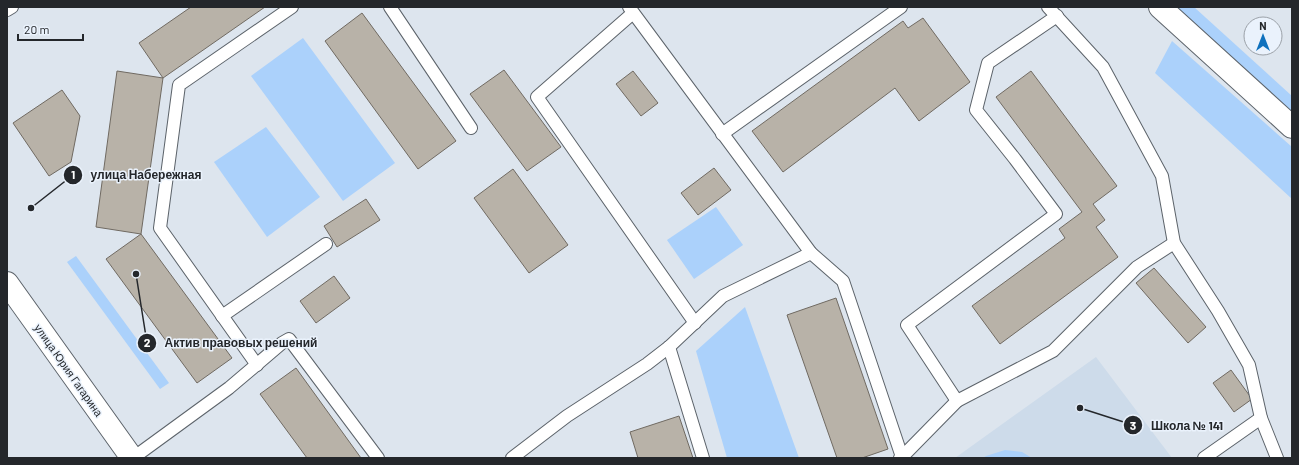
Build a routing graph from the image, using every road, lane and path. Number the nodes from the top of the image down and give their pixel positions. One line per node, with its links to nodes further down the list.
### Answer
1 (12, 7): 7 (lane)
2 (292, 7): 17 (lane)
3 (390, 7): 11 (lane)
4 (901, 7): 12 (lane)
5 (1048, 7): 9 (lane)
6 (1160, 7): 10 (main road)
7 (7, 10)
8 (631, 10): 12 (lane); 18 (lane)
9 (1057, 16): 13 (lane); 21 (lane)
10 (1292, 126)
11 (471, 128)
12 (722, 134): 15 (lane)
13 (1174, 243): 21 (lane); 22 (lane)
14 (326, 244): 17 (lane)
15 (811, 253): 18 (lane); 23 (lane)
16 (7, 283): 24 (main road, улица Юрия Гагарина)
17 (222, 316): 20 (lane)
18 (695, 322): 19 (lane)
19 (669, 347): 26 (lane); 27 (lane)
20 (256, 365): 24 (lane); 25 (lane)
21 (957, 401): 23 (lane)
22 (1261, 418): 28 (lane); 29 (lane)
23 (901, 457)
24 (132, 458)
25 (378, 458)
26 (512, 458)
27 (703, 458)
28 (1204, 458)
29 (1277, 458)

